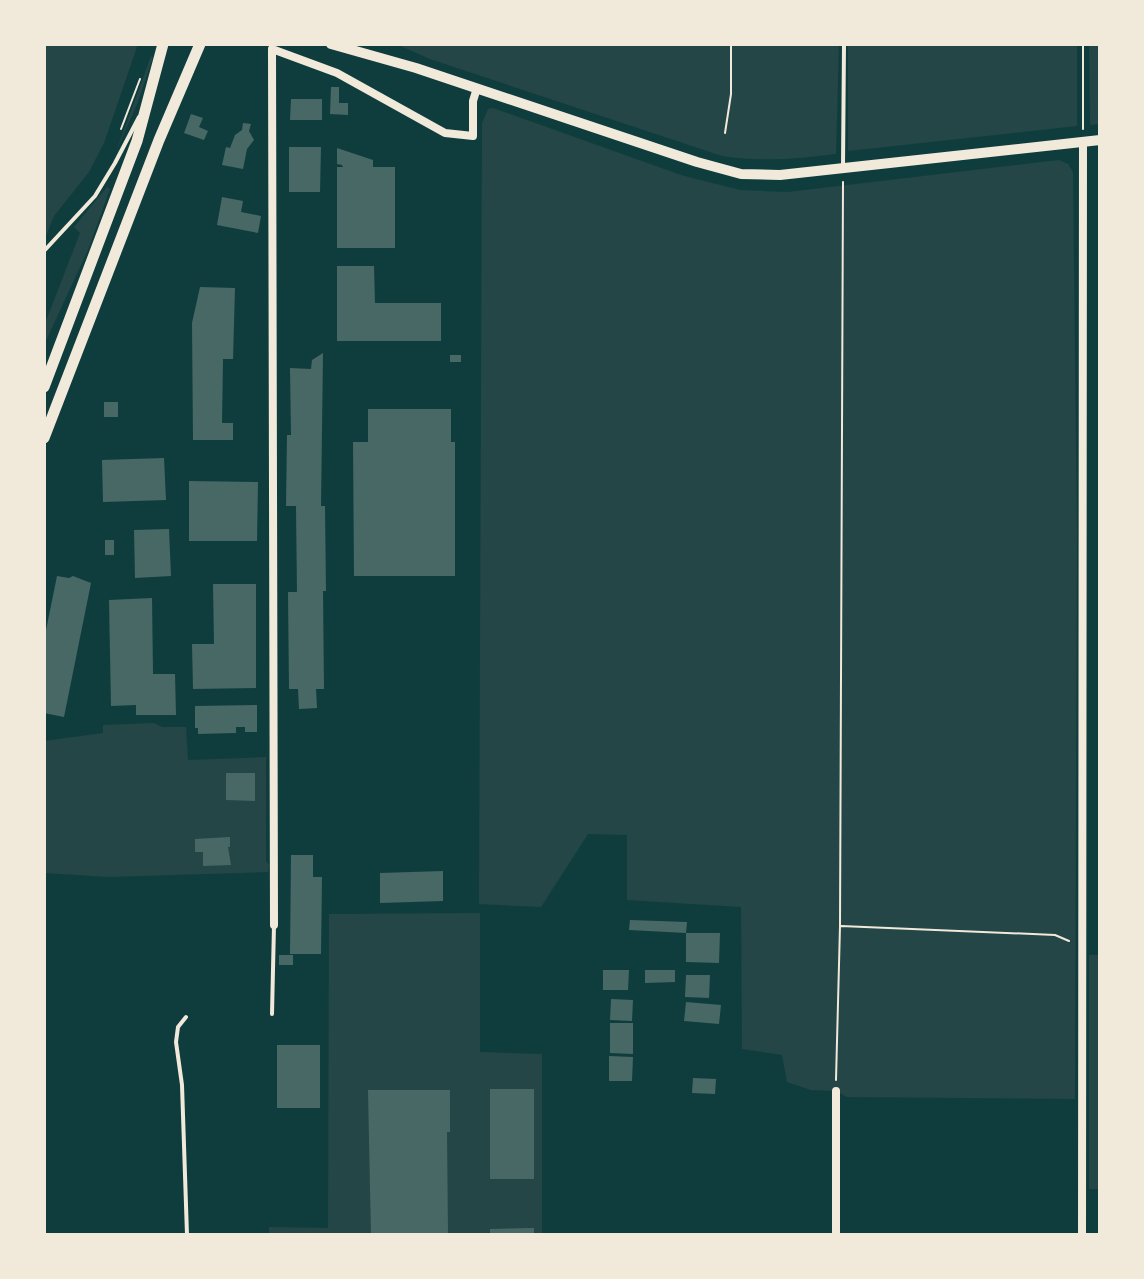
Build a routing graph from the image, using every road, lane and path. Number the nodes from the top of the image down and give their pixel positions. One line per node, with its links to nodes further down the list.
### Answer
1 (163, 44): 12 (main road)
2 (200, 44): 20 (main road)
3 (331, 44): 9 (street)
4 (358, 44): 9 (street)
5 (731, 44): 14 (path)
6 (844, 44): 17 (lane)
7 (1083, 44): 16 (path)
8 (272, 47): 11 (street); 21 (street)
9 (416, 68): 11 (street)
10 (140, 77): 13 (path)
11 (477, 88): 17 (street)
12 (152, 90): 18 (lane); 19 (main road)
13 (121, 130)
14 (725, 133)
15 (1100, 140): 16 (street)
16 (1083, 142): 17 (street); 23 (street)
17 (843, 169): 22 (path)
18 (44, 251)
19 (44, 387)
20 (44, 438)
21 (274, 925): 24 (lane)
22 (840, 926): 23 (path); 26 (path)
23 (1082, 944): 29 (street)
24 (272, 1014)
25 (186, 1017): 27 (lane)
26 (836, 1091): 28 (street)
27 (187, 1235)
28 (836, 1235)
29 (1082, 1235)

